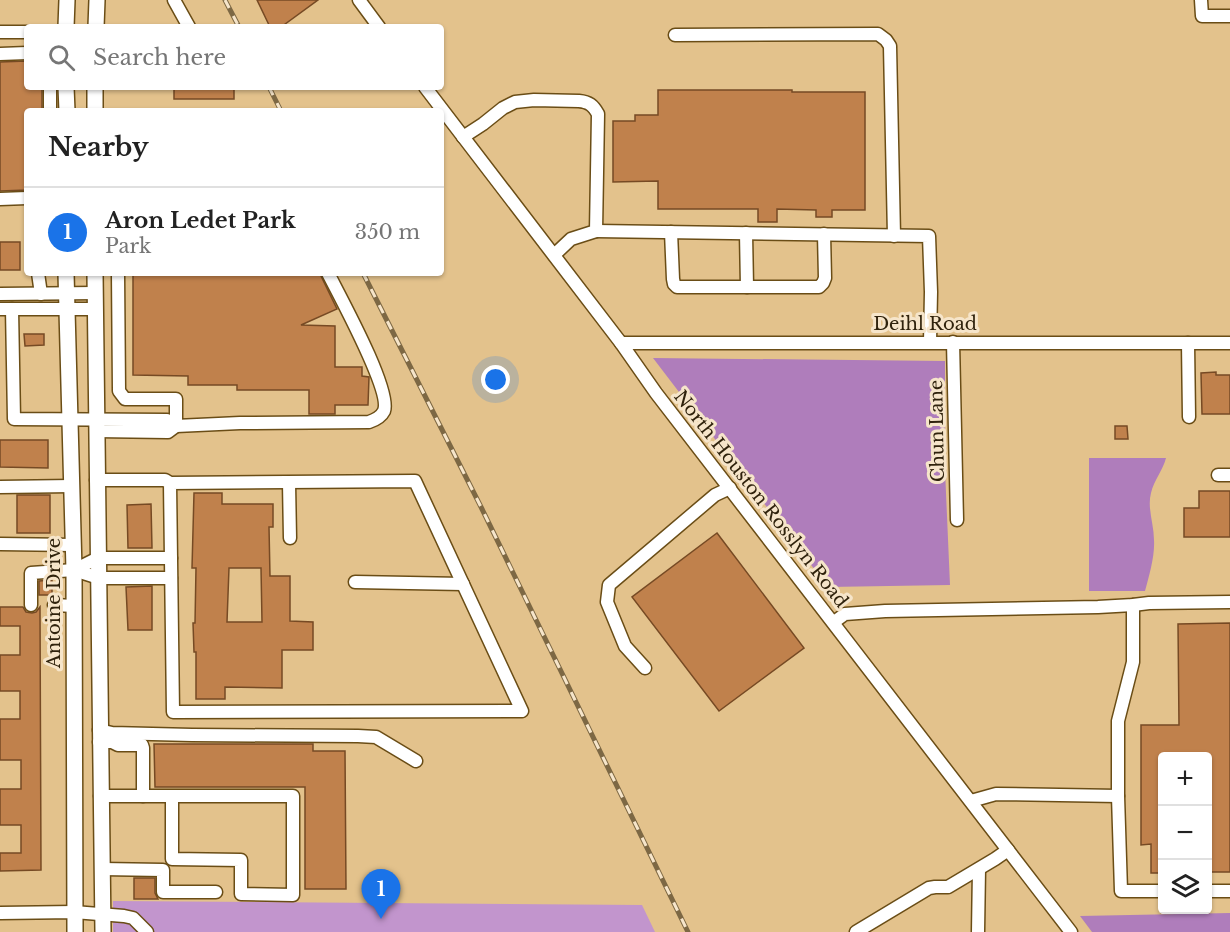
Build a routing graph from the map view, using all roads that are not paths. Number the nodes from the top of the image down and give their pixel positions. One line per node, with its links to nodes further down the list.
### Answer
1 (67, 0): 7 (main road)
2 (97, 0): 8 (main road)
3 (174, 0): 9 (street)
4 (359, 0): 10 (street)
5 (1201, 0): 6 (street)
6 (1230, 16)
7 (66, 24)
8 (96, 24)
9 (187, 24)
10 (377, 24)
11 (0, 32): 12 (street)
12 (24, 32)
13 (675, 35): 32 (street)
14 (24, 53): 15 (street)
15 (0, 54)
16 (50, 90): 20 (street)
17 (66, 90): 21 (main road)
18 (95, 90): 22 (main road)
19 (427, 90): 23 (street, North Houston Rosslyn Road)
20 (50, 108)
21 (67, 108)
22 (95, 108)
23 (441, 108)
24 (444, 112): 25 (street, North Houston Rosslyn Road)
25 (463, 137): 28 (street); 33 (street, North Houston Rosslyn Road)
26 (24, 198): 27 (street)
27 (0, 199)
28 (596, 231): 29 (street); 33 (street)
29 (671, 232): 30 (street); 39 (street)
30 (747, 233): 31 (street); 39 (street)
31 (824, 234): 32 (street); 39 (street)
32 (894, 236): 45 (street)
33 (554, 255): 47 (street, North Houston Rosslyn Road)
34 (38, 276): 41 (street)
35 (66, 276): 42 (main road, Antoine Drive)
36 (94, 276): 43 (main road)
37 (118, 276): 53 (street)
38 (329, 276): 53 (street)
39 (747, 287)
40 (0, 294): 41 (street)
41 (41, 294): 42 (street)
42 (67, 301): 43 (street); 44 (street); 51 (main road, Antoine Drive)
43 (94, 301): 52 (main road)
44 (6, 309): 51 (street)
45 (930, 342): 46 (street, Deihl Road); 47 (street, Deihl Road)
46 (953, 342): 48 (street, Deihl Road); 60 (street, Chun Lane)
47 (621, 343): 59 (street, North Houston Rosslyn Road)
48 (1188, 343): 49 (street, Deihl Road); 50 (street)
49 (1230, 343)
50 (1189, 417)
51 (70, 418): 52 (street); 57 (main road, Antoine Drive)
52 (96, 425): 53 (street); 54 (main road)
53 (176, 426)
54 (96, 480): 55 (street); 64 (main road)
55 (170, 483): 56 (street); 65 (street)
56 (289, 483): 61 (street); 70 (street)
57 (72, 486): 58 (street); 63 (main road, Antoine Drive)
58 (0, 487)
59 (730, 488): 76 (street, North Houston Rosslyn Road); 77 (street)
60 (957, 520)
61 (290, 538)
62 (0, 544): 63 (street)
63 (74, 544): 66 (main road, Antoine Drive)
64 (98, 558): 65 (street); 66 (street); 67 (main road)
65 (171, 558): 68 (street)
66 (74, 570): 67 (street); 72 (street); 75 (main road, Antoine Drive)
67 (99, 578): 68 (street); 78 (main road)
68 (171, 578): 70 (street)
69 (355, 582): 70 (street)
70 (463, 584)
71 (1230, 602): 74 (street)
72 (31, 605)
73 (54, 605): 75 (street)
74 (1133, 605): 76 (street); 83 (street)
75 (74, 606): 92 (main road, Antoine Drive)
76 (834, 622): 84 (street, North Houston Rosslyn Road)
77 (645, 668)
78 (99, 736): 79 (street); 80 (main road); 81 (street)
79 (416, 761)
80 (100, 796): 81 (street); 86 (main road)
81 (143, 796): 82 (street)
82 (172, 796): 82 (street)
83 (1118, 796): 84 (street); 88 (street)
84 (971, 801): 85 (street, North Houston Rosslyn Road)
85 (1008, 850): 87 (street); 100 (street, North Houston Rosslyn Road)
86 (102, 869): 91 (street); 94 (main road)
87 (979, 869): 98 (street); 99 (street)
88 (1158, 891)
89 (1212, 891): 90 (street)
90 (1230, 891)
91 (216, 892)
92 (74, 912): 93 (street); 94 (street); 95 (main road, Antoine Drive)
93 (0, 913)
94 (102, 914): 96 (main road); 97 (street)
95 (75, 932)
96 (103, 932)
97 (147, 932)
98 (856, 932)
99 (978, 932)
100 (1071, 932)

